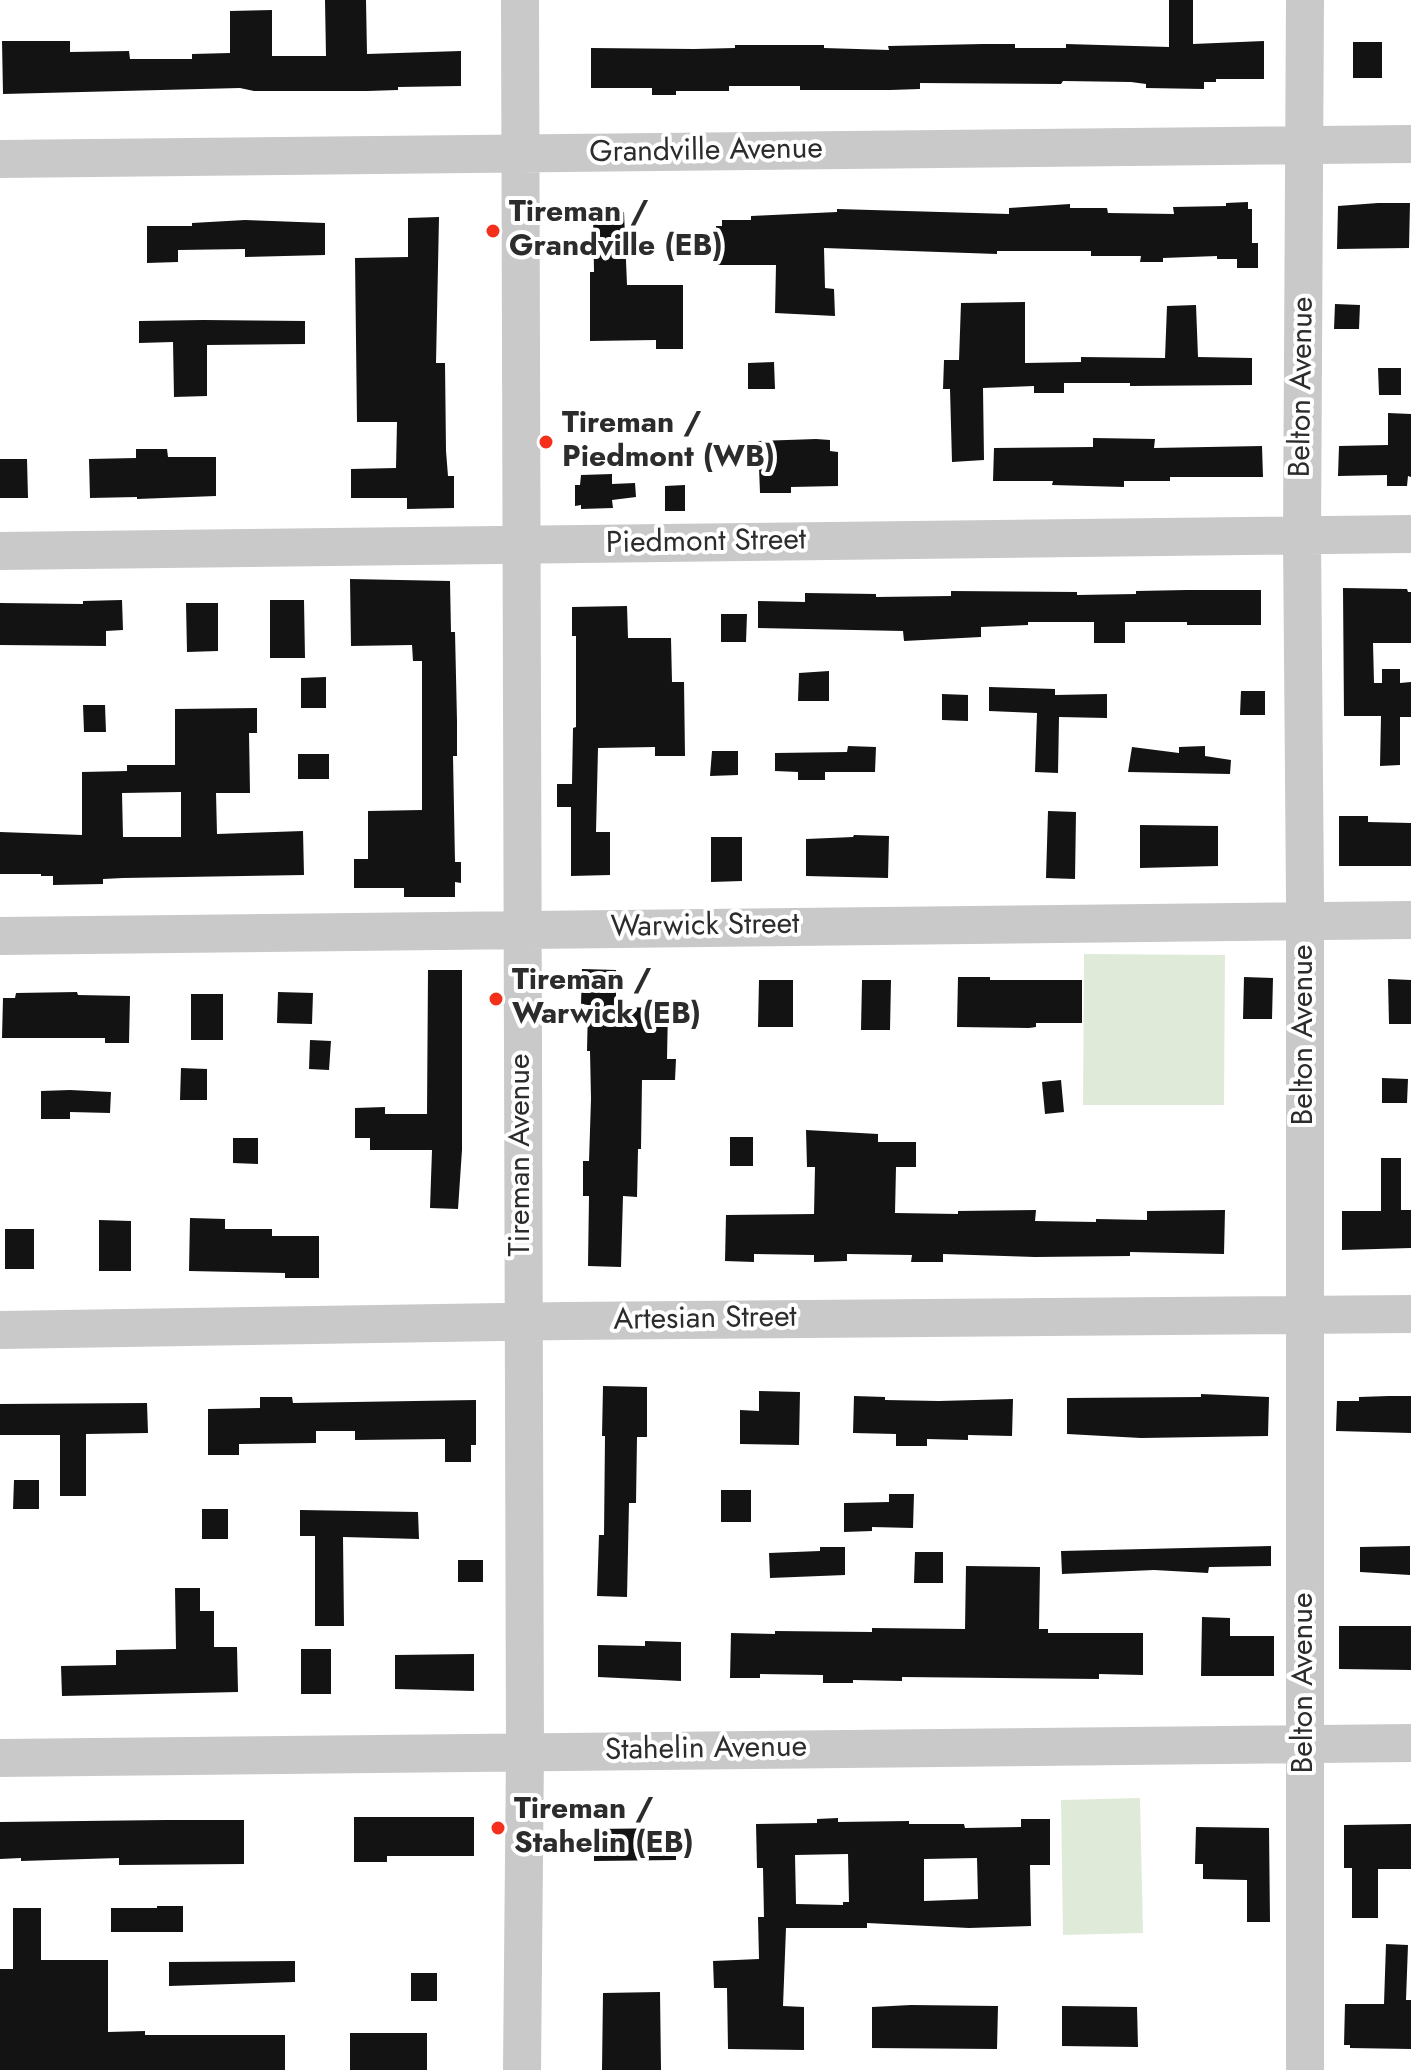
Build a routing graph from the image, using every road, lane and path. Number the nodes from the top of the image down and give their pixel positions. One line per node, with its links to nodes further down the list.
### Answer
1 (520, 0): 5 (street, Tireman Avenue)
2 (1305, 0): 4 (street, Belton Avenue)
3 (1411, 144): 4 (street, Grandville Avenue)
4 (1306, 146): 5 (street, Grandville Avenue); 8 (street, Belton Avenue)
5 (520, 154): 6 (street, Grandville Avenue); 9 (street, Tireman Avenue)
6 (0, 159)
7 (1411, 534): 8 (street, Piedmont Street)
8 (1302, 536): 9 (street, Piedmont Street); 12 (street, Belton Avenue)
9 (521, 545): 10 (street, Piedmont Street); 13 (street, Tireman Avenue)
10 (0, 551)
11 (1411, 920): 12 (street, Warwick Street)
12 (1305, 921): 13 (street, Warwick Street); 16 (street, Belton Avenue)
13 (522, 929): 14 (street, Warwick Street); 17 (street, Tireman Avenue)
14 (0, 936)
15 (1411, 1314): 16 (street, Artesian Street)
16 (1305, 1315): 17 (street, Artesian Street); 19 (street, Belton Avenue)
17 (523, 1323): 18 (street, Artesian Street); 21 (street, Tireman Avenue)
18 (0, 1330)
19 (1305, 1743): 20 (street, Stahelin Avenue); 21 (street, Stahelin Avenue); 24 (street, Belton Avenue)
20 (1411, 1743)
21 (525, 1752): 22 (street, Stahelin Avenue); 23 (street, Tireman Avenue)
22 (0, 1758)
23 (522, 2070)
24 (1305, 2070)

